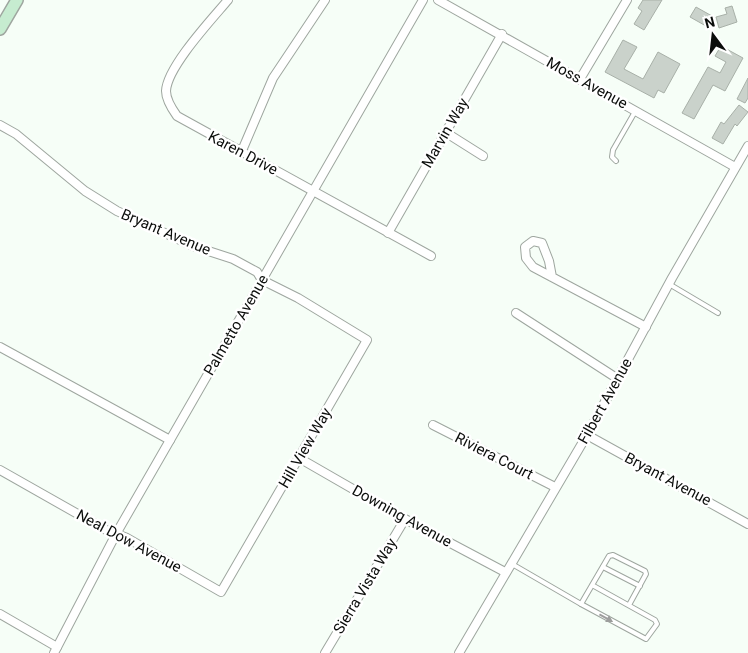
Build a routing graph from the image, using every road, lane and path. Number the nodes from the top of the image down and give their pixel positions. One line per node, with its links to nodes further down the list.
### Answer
1 (17, 0): 7 (street)
2 (228, 0): 14 (street, Karen Drive)
3 (325, 0): 14 (street)
4 (423, 0): 18 (street, Palmetto Avenue)
5 (438, 0): 8 (street, Moss Avenue)
6 (627, 0): 9 (street)
7 (0, 29)
8 (502, 34): 9 (street, Moss Avenue); 12 (street, Marvin Way)
9 (580, 79): 10 (street, Moss Avenue)
10 (636, 110): 16 (lane); 17 (street, Moss Avenue)
11 (0, 125): 22 (street, Bryant Avenue)
12 (446, 132): 15 (street); 19 (street, Marvin Way)
13 (748, 146): 17 (street, Filbert Avenue)
14 (241, 153): 18 (street, Karen Drive)
15 (483, 156)
16 (616, 161)
17 (735, 167): 23 (street, Filbert Avenue)
18 (314, 192): 19 (street, Karen Drive); 22 (street, Palmetto Avenue)
19 (388, 232): 20 (street, Karen Drive)
20 (430, 256)
21 (552, 276): 21 (street); 26 (street)
22 (262, 280): 27 (street, Bryant Avenue); 32 (street, Palmetto Avenue)
23 (669, 284): 25 (lane); 26 (street, Filbert Avenue)
24 (516, 313): 29 (street)
25 (718, 313)
26 (646, 326): 29 (street, Filbert Avenue)
27 (367, 340): 33 (street, Hill View Way)
28 (0, 347): 32 (street)
29 (618, 379): 31 (street, Filbert Avenue)
30 (433, 424): 35 (street, Riviera Court)
31 (587, 435): 35 (street, Filbert Avenue); 37 (street, Bryant Avenue)
32 (170, 440): 38 (street, Palmetto Avenue)
33 (299, 458): 36 (street, Downing Avenue); 39 (street, Hill View Way)
34 (0, 470): 38 (street, Neal Dow Avenue)
35 (555, 487): 40 (street, Filbert Avenue)
36 (405, 519): 42 (street, Downing Avenue); 49 (street, Sierra Vista Way)
37 (748, 524)
38 (116, 534): 39 (street, Neal Dow Avenue); 48 (street, Palmetto Avenue)
39 (243, 556)
40 (510, 563): 42 (street, Filbert Avenue); 45 (lane)
41 (603, 567): 43 (lane); 44 (lane); 44 (lane)
42 (505, 572): 50 (street, Filbert Avenue)
43 (592, 585): 45 (lane); 46 (lane)
44 (640, 586): 46 (lane)
45 (581, 604): 46 (lane, one-way to 46)
46 (629, 605)
47 (0, 614): 48 (street)
48 (55, 650)
49 (325, 653)
50 (459, 653)

